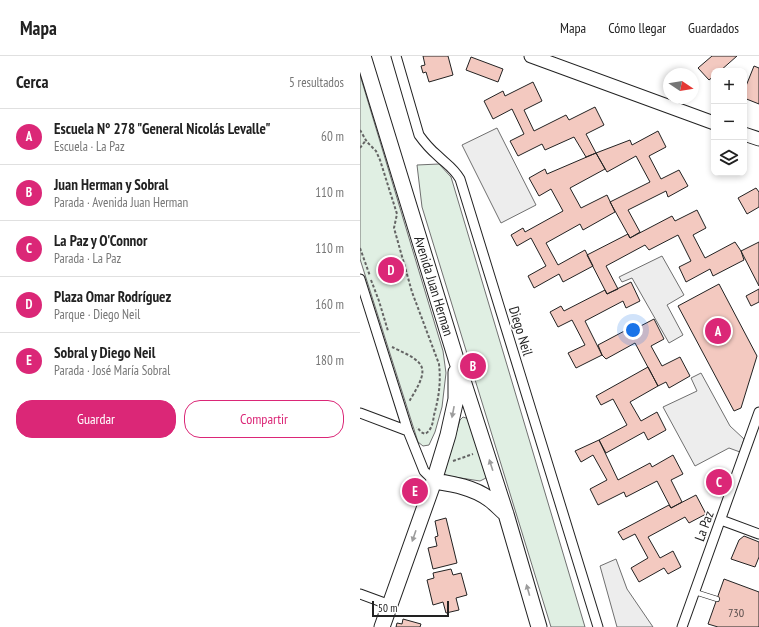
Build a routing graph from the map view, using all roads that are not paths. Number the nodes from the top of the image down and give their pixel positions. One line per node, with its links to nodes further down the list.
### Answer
1 (396, 56): 22 (street, Diego Neil)
2 (531, 56): 4 (street)
3 (365, 57): 8 (main road, Avenida Juan Herman)
4 (711, 122)
5 (747, 135): 6 (street)
6 (759, 139)
7 (360, 279): 11 (street)
8 (456, 359): 12 (main road, one-way to 12); 13 (main road, Avenida Juan Herman, one-way to 8)
9 (759, 412): 14 (street, La Paz)
10 (360, 413): 11 (street)
11 (408, 431): 12 (street)
12 (434, 481): 13 (main road); 19 (main road, one-way to 19)
13 (506, 514): 21 (main road, Avenida Juan Herman, one-way to 13)
14 (721, 520): 15 (street); 16 (street, La Paz)
15 (759, 534)
16 (695, 592): 18 (lane); 23 (street, La Paz)
17 (360, 594): 19 (street)
18 (717, 600)
19 (390, 605): 20 (main road)
20 (382, 627)
21 (539, 627)
22 (598, 627)
23 (682, 627)

